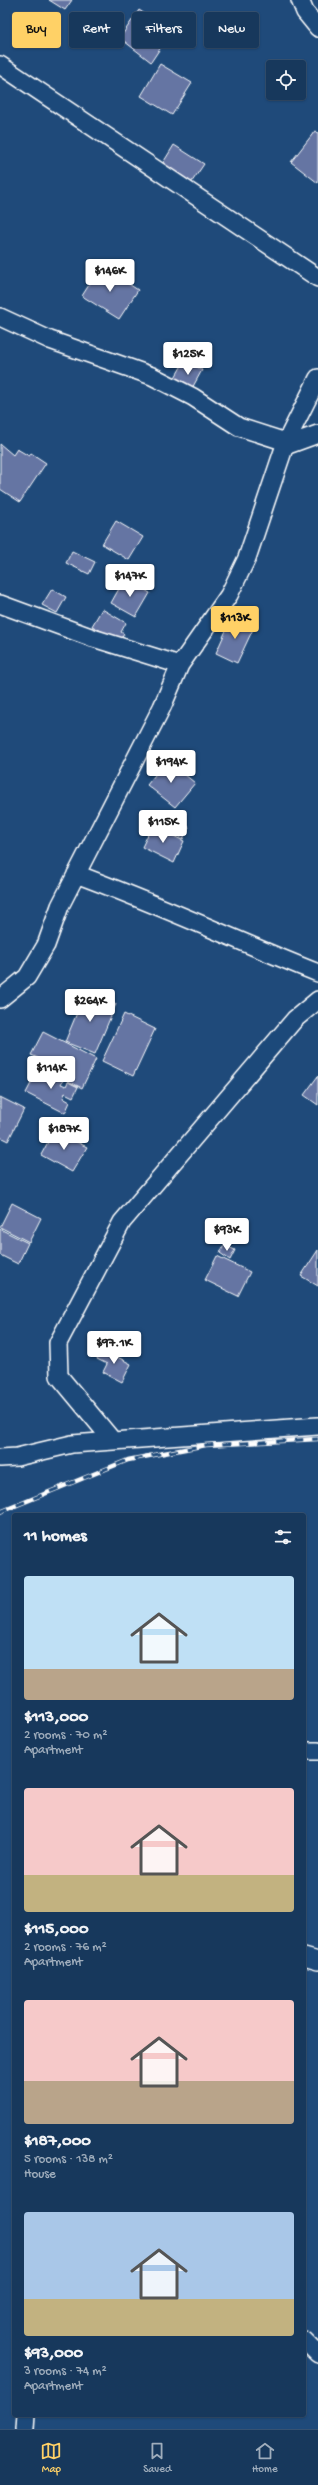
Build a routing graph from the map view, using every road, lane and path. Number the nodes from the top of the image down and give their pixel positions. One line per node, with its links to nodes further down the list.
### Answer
1 (300, 0): 2 (street)
2 (318, 28)
3 (0, 65): 4 (street)
4 (318, 278)
5 (0, 318): 8 (street)
6 (318, 378): 8 (street)
7 (318, 434): 8 (street)
8 (286, 444): 10 (street)
9 (0, 604): 10 (street)
10 (180, 665): 11 (street)
11 (76, 874): 12 (street); 13 (street)
12 (318, 973)
13 (0, 999)
14 (318, 1000): 16 (street)
15 (318, 1426): 16 (street)
16 (113, 1441): 17 (street)
17 (0, 1458)
18 (306, 1751): 19 (street)
19 (318, 1751)
20 (306, 1957): 21 (street)
21 (318, 1960)
22 (306, 2342): 23 (street)
23 (318, 2354)
24 (26, 2417): 25 (street)
25 (25, 2429)

